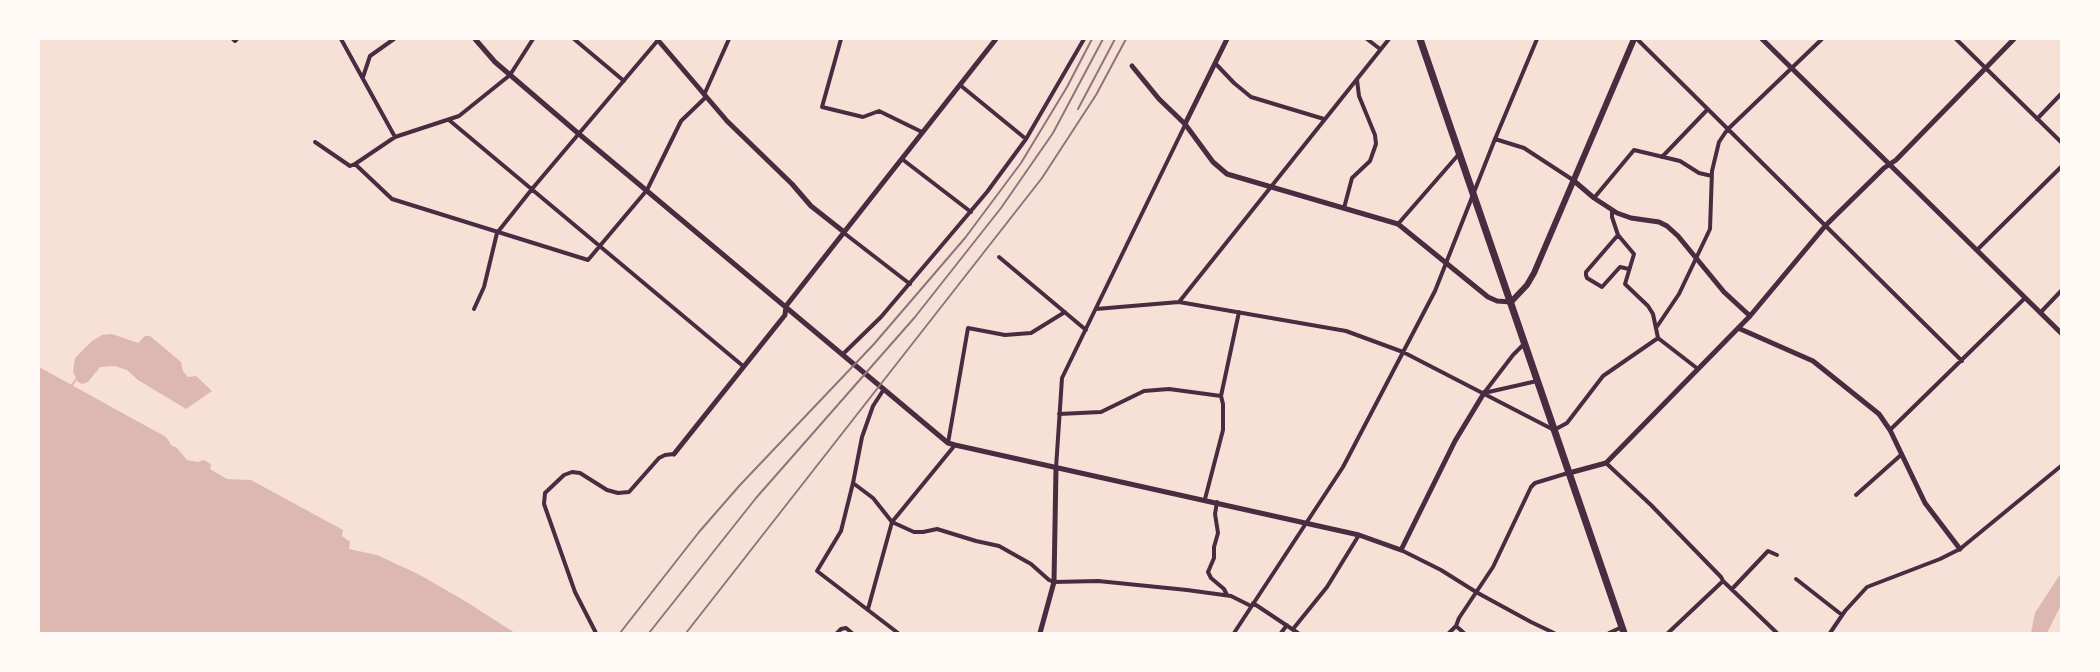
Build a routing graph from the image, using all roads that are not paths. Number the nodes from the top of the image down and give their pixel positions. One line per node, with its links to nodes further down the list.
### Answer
1 (341, 39): 27 (street)
2 (394, 39): 27 (street)
3 (475, 39): 26 (street)
4 (533, 39): 26 (street)
5 (574, 39): 29 (street)
6 (658, 39): 29 (street); 32 (street)
7 (729, 39): 32 (street)
8 (841, 39): 39 (street)
9 (996, 39): 30 (street)
10 (1084, 39): 42 (street)
11 (1227, 39): 22 (street)
12 (1367, 39): 21 (street)
13 (1389, 39): 21 (street)
14 (1420, 39): 46 (main road)
15 (1537, 39): 43 (street)
16 (1635, 39): 33 (street); 53 (main road)
17 (1762, 39): 25 (street)
18 (1822, 39): 25 (street)
19 (1956, 39): 24 (street)
20 (2014, 39): 24 (street)
21 (1380, 50): 28 (street)
22 (1215, 63): 35 (street); 37 (street)
23 (1132, 66): 37 (street)
24 (1986, 68): 34 (street); 49 (street)
25 (1792, 69): 38 (street); 49 (street)
26 (510, 75): 36 (street); 40 (street)
27 (363, 78): 41 (street)
28 (1356, 79): 35 (street); 59 (street)
29 (624, 81): 40 (street)
30 (960, 85): 39 (street); 42 (street)
31 (2061, 94): 34 (street)
32 (705, 96): 56 (street); 64 (street)
33 (1707, 110): 38 (street); 47 (street)
34 (2037, 118): 45 (street)
35 (1324, 119): 54 (street)
36 (449, 120): 41 (street); 55 (street)
37 (1185, 124): 54 (street); 80 (street)
38 (1727, 130): 52 (street); 63 (street)
39 (922, 132): 48 (street)
40 (579, 134): 55 (street); 56 (street)
41 (395, 137): 50 (street)
42 (1026, 139): 61 (street)
43 (1495, 140): 53 (street); 57 (street)
44 (315, 142): 50 (street)
45 (2061, 142)
46 (1460, 153): 57 (main road); 62 (street)
47 (1661, 157): 52 (street); 58 (street)
48 (902, 158): 61 (street); 64 (street)
49 (1889, 164): 63 (street); 68 (street)
50 (355, 165): 65 (street)
51 (2061, 166): 68 (street)
52 (1712, 176): 70 (street)
53 (1574, 180): 58 (street); 77 (main road)
54 (1269, 186): 59 (street); 76 (street)
55 (532, 189): 65 (street); 67 (street)
56 (646, 190): 67 (street); 78 (street)
57 (1474, 192): 71 (street); 77 (main road)
58 (1594, 198): 60 (street)
59 (1344, 208): 62 (street)
60 (1612, 210): 66 (street); 70 (street)
61 (971, 212): 73 (street)
62 (1398, 224): 71 (street)
63 (1826, 225): 84 (street); 93 (street)
64 (844, 232): 73 (street); 78 (street)
65 (497, 233): 67 (street); 79 (street)
66 (1618, 235): 72 (street); 72 (street)
67 (600, 247): 94 (street)
68 (1977, 251): 75 (street)
69 (999, 256): 81 (street)
70 (1694, 258): 84 (street); 85 (street)
71 (1447, 264): 77 (street); 91 (street)
72 (1629, 269): 85 (street)
73 (910, 284): 92 (street)
74 (2061, 291): 83 (street)
75 (2025, 298): 83 (street); 93 (street)
76 (1179, 302): 80 (street); 82 (street)
77 (1510, 302): 90 (main road)
78 (786, 306): 92 (street); 94 (street)
79 (474, 309)
80 (1096, 309): 87 (street)
81 (1065, 312): 87 (street); 103 (street)
82 (1239, 312): 91 (street); 99 (street)
83 (2040, 313): 88 (street)
84 (1750, 316): 86 (street)
85 (1656, 328): 89 (street)
86 (1738, 328): 95 (street); 102 (street)
87 (1086, 330): 100 (street)
88 (2061, 333)
89 (1658, 338): 95 (street); 101 (street)
90 (1524, 344): 96 (main road); 98 (street)
91 (1403, 352): 98 (street); 116 (street)
92 (843, 354): 97 (street)
93 (1962, 361): 102 (street)
94 (743, 366): 105 (street)
95 (1698, 369): 107 (street)
96 (1537, 381): 98 (street); 101 (main road)
97 (884, 389): 103 (street); 111 (street)
98 (1484, 393): 101 (street); 119 (street)
99 (1221, 396): 100 (street); 113 (street)
100 (1059, 414): 109 (street)
101 (1554, 430): 110 (main road)
102 (1890, 430): 106 (street)
103 (948, 443): 104 (street)
104 (955, 446): 109 (street); 115 (street)
105 (674, 454): 134 (street)
106 (1902, 454): 112 (street); 118 (street)
107 (1606, 462): 110 (street); 122 (street)
108 (2061, 466): 118 (street)
109 (1056, 468): 113 (street); 123 (street)
110 (1569, 473): 125 (street); 133 (main road)
111 (853, 483): 115 (street); 128 (street)
112 (1856, 495)
113 (1204, 499): 114 (street)
114 (1217, 502): 116 (street); 126 (street)
115 (892, 522): 123 (street); 128 (street)
116 (1305, 522): 117 (street); 127 (street)
117 (1359, 535): 119 (street); 132 (street)
118 (1960, 549): 129 (street)
119 (1401, 550): 125 (street)
120 (1777, 555): 124 (street)
121 (1796, 579): 129 (street)
122 (1723, 581): 124 (street); 146 (street)
123 (1054, 582): 126 (street); 138 (street)
124 (1732, 590): 147 (street)
125 (1476, 592): 131 (street); 144 (street)
126 (1227, 596): 127 (street)
127 (1252, 605): 130 (street); 139 (street)
128 (868, 609): 137 (street)
129 (1842, 615): 148 (street)
130 (1287, 625): 132 (street); 140 (street)
131 (1456, 626): 142 (street); 143 (street)
132 (1293, 629): 141 (street)
133 (1623, 630): 145 (street)
134 (596, 633)
135 (837, 633): 136 (street)
136 (852, 633)
137 (898, 633)
138 (1040, 633)
139 (1234, 633)
140 (1281, 633)
141 (1298, 633)
142 (1449, 633)
143 (1464, 633)
144 (1554, 633)
145 (1609, 633)
146 (1668, 633)
147 (1777, 633)
148 (1830, 633)

